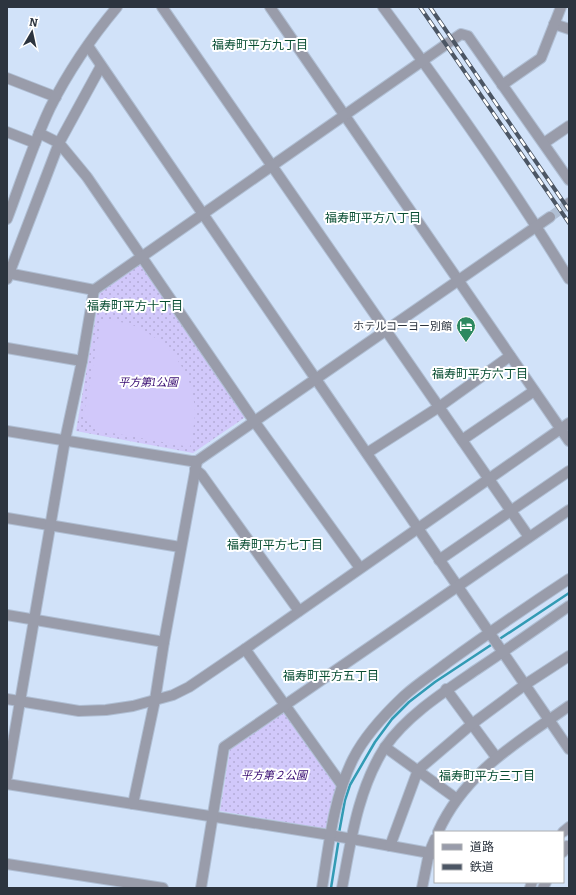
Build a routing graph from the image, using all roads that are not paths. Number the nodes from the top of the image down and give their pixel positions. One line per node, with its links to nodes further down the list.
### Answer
1 (117, 7): 8 (street)
2 (162, 7): 21 (street)
3 (270, 7): 14 (street)
4 (383, 7): 9 (street)
5 (561, 7): 6 (street)
6 (554, 24): 7 (street); 12 (street)
7 (569, 29)
8 (88, 46): 10 (street); 13 (street)
9 (423, 61): 12 (street); 14 (street); 27 (street)
10 (101, 66): 20 (street); 24 (street)
11 (7, 78): 13 (street)
12 (502, 85): 18 (street)
13 (56, 97): 17 (street)
14 (345, 116): 21 (street); 31 (street)
15 (569, 126): 18 (street)
16 (7, 132): 19 (street)
17 (39, 133): 19 (street); 20 (street)
18 (544, 143): 22 (street)
19 (35, 144): 23 (street)
20 (59, 144): 28 (street); 29 (street)
21 (272, 166): 24 (street); 33 (street)
22 (569, 180)
23 (9, 208): 26 (street)
24 (202, 215): 28 (street); 37 (street)
25 (550, 217): 27 (street)
26 (7, 219)
27 (537, 227): 30 (street); 31 (street)
28 (142, 256): 32 (street); 40 (street)
29 (8, 275): 32 (street)
30 (569, 279)
31 (457, 280): 33 (street); 35 (street)
32 (94, 290): 36 (street)
33 (386, 330): 37 (street); 39 (street)
34 (7, 348): 36 (street)
35 (510, 356): 38 (street); 39 (street)
36 (82, 361): 44 (street)
37 (316, 378): 40 (street); 47 (street)
38 (534, 391): 42 (street); 45 (street)
39 (439, 407): 45 (street); 47 (street)
40 (254, 421): 48 (street); 59 (street)
41 (569, 423): 42 (street)
42 (560, 429): 46 (street); 50 (street)
43 (7, 431): 44 (street)
44 (65, 440): 48 (street); 54 (street)
45 (462, 440): 50 (street)
46 (569, 441)
47 (367, 453): 55 (street)
48 (196, 465): 57 (street); 63 (street)
49 (569, 471): 51 (street)
50 (489, 479): 51 (street); 55 (street)
51 (511, 510): 56 (street); 58 (street)
52 (569, 510): 56 (street)
53 (7, 518): 54 (street)
54 (51, 526): 57 (street); 65 (street)
55 (418, 528): 58 (street); 59 (street)
56 (529, 537): 61 (street)
57 (180, 547): 67 (street)
58 (439, 560): 61 (street)
59 (360, 568): 63 (street)
60 (569, 579): 66 (street)
61 (457, 586): 66 (street); 76 (street)
62 (569, 606): 69 (street)
63 (299, 611): 68 (street)
64 (7, 615): 65 (street)
65 (35, 620): 67 (street); 75 (street)
66 (491, 635): 69 (street); 86 (street)
67 (164, 642): 74 (street)
68 (246, 649): 74 (street); 76 (street)
69 (501, 650): 71 (street); 72 (street)
70 (569, 656): 71 (street)
71 (526, 684): 78 (street); 79 (street)
72 (446, 689): 79 (street); 80 (street)
73 (7, 699): 75 (street)
74 (155, 700): 75 (street); 88 (street)
75 (20, 701): 84 (street)
76 (286, 705): 86 (street); 89 (street)
77 (569, 706): 78 (street)
78 (549, 720): 81 (street); 82 (street)
79 (472, 724): 82 (street); 83 (street)
80 (385, 747): 83 (street); 92 (street)
81 (569, 749)
82 (496, 757): 87 (street)
83 (418, 770): 87 (street); 93 (street)
84 (7, 778)
85 (7, 784): 88 (street)
86 (342, 785): 91 (street)
87 (457, 799): 90 (street)
88 (133, 804): 89 (street)
89 (213, 816): 91 (street); 97 (street)
90 (438, 831)
91 (332, 836): 92 (street); 98 (street)
92 (349, 839): 93 (street); 99 (street)
93 (390, 846): 94 (street)
94 (432, 853): 100 (street)
95 (7, 864): 96 (street)
96 (163, 888)
97 (201, 888)
98 (322, 888)
99 (342, 888)
100 (422, 888)

